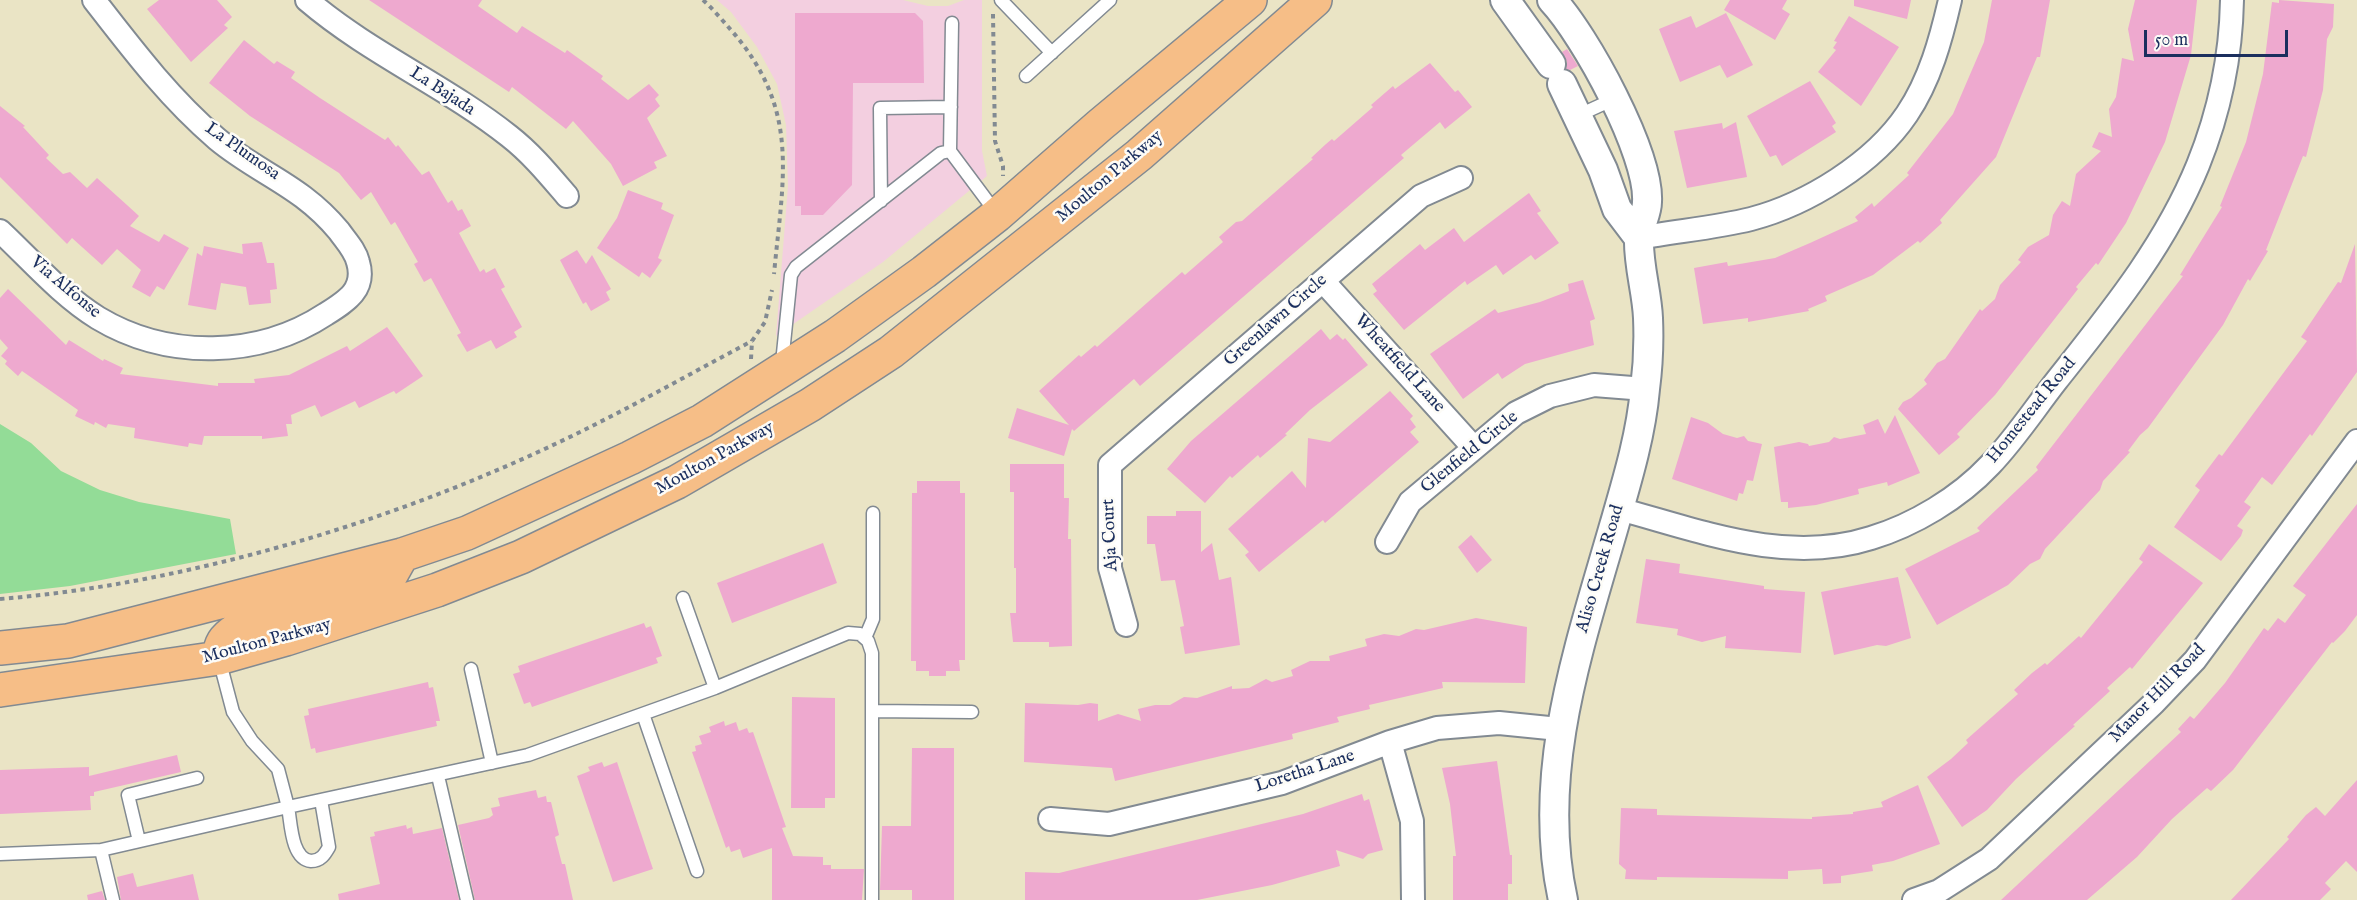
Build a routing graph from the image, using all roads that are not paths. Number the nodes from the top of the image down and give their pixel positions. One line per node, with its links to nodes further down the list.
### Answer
1 (94, 0): 24 (street, La Plumosa)
2 (307, 0): 19 (street, La Bajada)
3 (1001, 0): 12 (lane)
4 (1110, 0): 12 (lane)
5 (1250, 0): 21 (main road)
6 (1315, 0): 26 (main road, Moulton Parkway)
7 (1505, 0): 16 (street)
8 (1552, 0): 14 (street, Aliso Creek Road)
9 (1950, 0): 23 (street)
10 (2232, 0): 32 (street, Homestead Road)
11 (952, 23): 15 (lane)
12 (1052, 53): 13 (lane)
13 (1026, 76)
14 (1614, 99): 16 (lane); 23 (street, Aliso Creek Road)
15 (951, 107): 17 (lane); 20 (lane)
16 (1577, 116): 23 (street)
17 (950, 151): 20 (lane); 21 (lane)
18 (1461, 178): 25 (street, Greenlawn Circle)
19 (567, 196)
20 (881, 201): 27 (lane)
21 (1000, 212): 26 (main road); 27 (main road)
22 (0, 231): 24 (street, Via Alfonse)
23 (1639, 237): 28 (street, Aliso Creek Road)
24 (361, 277)
25 (1323, 280): 30 (street, Wheatfield Lane); 31 (street, Greenlawn Circle)
26 (891, 352): 41 (main road, Moulton Parkway)
27 (782, 370): 35 (main road)
28 (1645, 389): 30 (street, Glenfield Circle); 32 (street, Aliso Creek Road)
29 (2357, 441): 65 (street, Manor Hill Road)
30 (1474, 448): 34 (street, Glenfield Circle)
31 (1108, 480): 37 (street, Aja Court)
32 (1619, 509): 48 (street, Aliso Creek Road)
33 (873, 513): 38 (lane)
34 (1387, 542)
35 (402, 555): 39 (main road); 41 (main road)
36 (683, 598): 43 (lane)
37 (1126, 625)
38 (865, 638): 43 (lane); 45 (lane)
39 (68, 640): 40 (main road); 41 (main road)
40 (0, 648)
41 (219, 658): 44 (main road, Moulton Parkway); 54 (lane)
42 (471, 669): 50 (lane)
43 (715, 688): 47 (lane)
44 (0, 690)
45 (872, 711): 46 (lane); 62 (lane)
46 (972, 712)
47 (642, 714): 50 (lane); 59 (lane)
48 (1559, 729): 49 (street, Loretha Lane); 64 (street, Aliso Creek Road)
49 (1390, 742): 55 (street, Loretha Lane); 63 (street)
50 (492, 763): 51 (lane)
51 (438, 776): 53 (lane); 61 (lane)
52 (197, 778): 56 (lane)
53 (321, 800): 54 (lane); 54 (lane)
54 (288, 807): 56 (lane)
55 (1050, 819)
56 (139, 841): 57 (lane)
57 (101, 850): 58 (lane); 60 (lane)
58 (0, 854)
59 (697, 871)
60 (113, 900)
61 (467, 900)
62 (872, 900)
63 (1413, 900)
64 (1563, 900)
65 (1914, 900)

